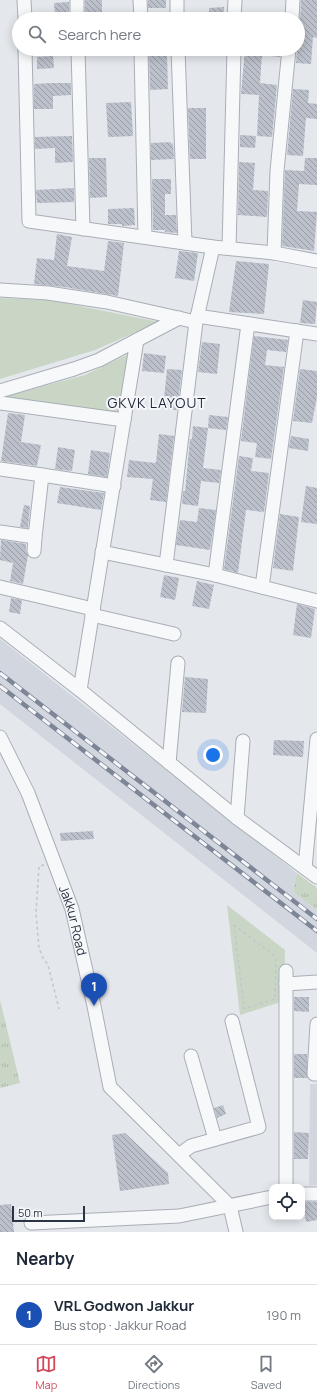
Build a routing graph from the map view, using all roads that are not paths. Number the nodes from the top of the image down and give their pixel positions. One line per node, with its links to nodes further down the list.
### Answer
1 (24, 0): 7 (street)
2 (77, 0): 8 (street)
3 (140, 0): 9 (street)
4 (177, 0): 10 (street)
5 (235, 0): 11 (street)
6 (293, 0): 12 (street)
7 (25, 12)
8 (77, 12)
9 (141, 12)
10 (177, 12)
11 (234, 12)
12 (292, 12)
13 (25, 56): 19 (street)
14 (78, 56): 19 (street)
15 (141, 56): 20 (street)
16 (178, 56): 21 (street)
17 (234, 56): 23 (street)
18 (288, 56): 24 (street)
19 (83, 229): 20 (street)
20 (145, 237): 21 (street)
21 (185, 243): 22 (street)
22 (213, 247): 23 (street); 28 (street)
23 (229, 248): 24 (street)
24 (274, 253): 25 (street)
25 (317, 261)
26 (0, 290): 27 (street)
27 (178, 318): 28 (street); 32 (street)
28 (196, 319): 29 (street); 43 (street)
29 (248, 324): 30 (street); 44 (street)
30 (296, 331): 31 (street); 46 (street)
31 (317, 334)
32 (137, 340): 33 (street); 35 (street)
33 (0, 391)
34 (0, 403): 35 (street)
35 (124, 420): 38 (street)
36 (0, 468): 37 (street)
37 (42, 475): 38 (street); 40 (street)
38 (114, 486): 42 (street)
39 (0, 532): 40 (street)
40 (36, 537): 41 (street)
41 (34, 551)
42 (102, 552): 43 (street); 48 (street)
43 (166, 565): 44 (street)
44 (215, 575): 46 (street)
45 (0, 587): 48 (street)
46 (262, 587): 47 (street)
47 (317, 601)
48 (92, 612): 50 (street); 52 (street)
49 (0, 628): 52 (street)
50 (174, 634)
51 (178, 663): 56 (street)
52 (80, 690): 56 (street)
53 (0, 737): 66 (street, Jakkur Road)
54 (317, 739): 58 (street)
55 (243, 741): 57 (street)
56 (169, 764): 57 (street)
57 (237, 818): 58 (street)
58 (305, 868): 59 (street)
59 (317, 877)
60 (317, 982): 67 (street)
61 (232, 1022): 65 (street)
62 (317, 1024): 64 (street)
63 (191, 1056): 65 (street)
64 (317, 1074)
65 (214, 1139): 66 (street)
66 (179, 1155): 71 (street, Jakkur Road)
67 (286, 1184)
68 (305, 1194): 69 (street)
69 (317, 1194)
70 (269, 1198): 71 (street)
71 (230, 1206): 72 (street); 73 (street)
72 (31, 1224)
73 (236, 1232)

